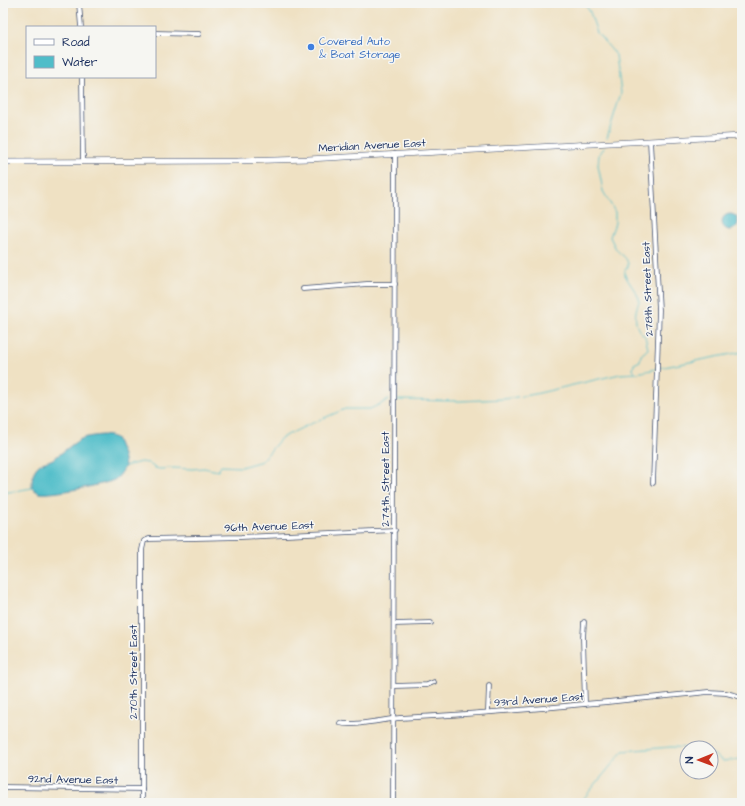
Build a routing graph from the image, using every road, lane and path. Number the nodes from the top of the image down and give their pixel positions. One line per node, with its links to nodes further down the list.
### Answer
1 (79, 3): 2 (street)
2 (81, 26)
3 (156, 32): 4 (street)
4 (199, 34)
5 (82, 78): 9 (street)
6 (742, 136): 7 (main road, Meridian Avenue East)
7 (650, 141): 8 (main road, Meridian Avenue East); 13 (street, 278th Street East)
8 (395, 154): 9 (main road, Meridian Avenue East); 11 (street, 274th Street East)
9 (83, 161): 10 (main road, Meridian Avenue East)
10 (3, 162)
11 (395, 284): 12 (street); 14 (street, 274th Street East)
12 (303, 289)
13 (653, 483)
14 (395, 530): 15 (street, 96th Avenue East); 18 (street, 274th Street East)
15 (144, 542): 28 (street, 270th Street East)
16 (584, 622): 23 (street)
17 (431, 623): 18 (street)
18 (394, 624): 21 (street, 274th Street East)
19 (434, 682): 21 (street)
20 (488, 685): 24 (street)
21 (394, 686): 25 (street, 274th Street East)
22 (738, 696): 23 (street, 93rd Avenue East)
23 (585, 704): 24 (street, 93rd Avenue East)
24 (488, 711): 25 (street, 93rd Avenue East)
25 (394, 718): 26 (street, 93rd Avenue East); 30 (street, 274th Street East)
26 (340, 723)
27 (3, 787): 28 (street, 92nd Avenue East)
28 (142, 789): 29 (street, 270th Street East)
29 (142, 803)
30 (393, 803)

